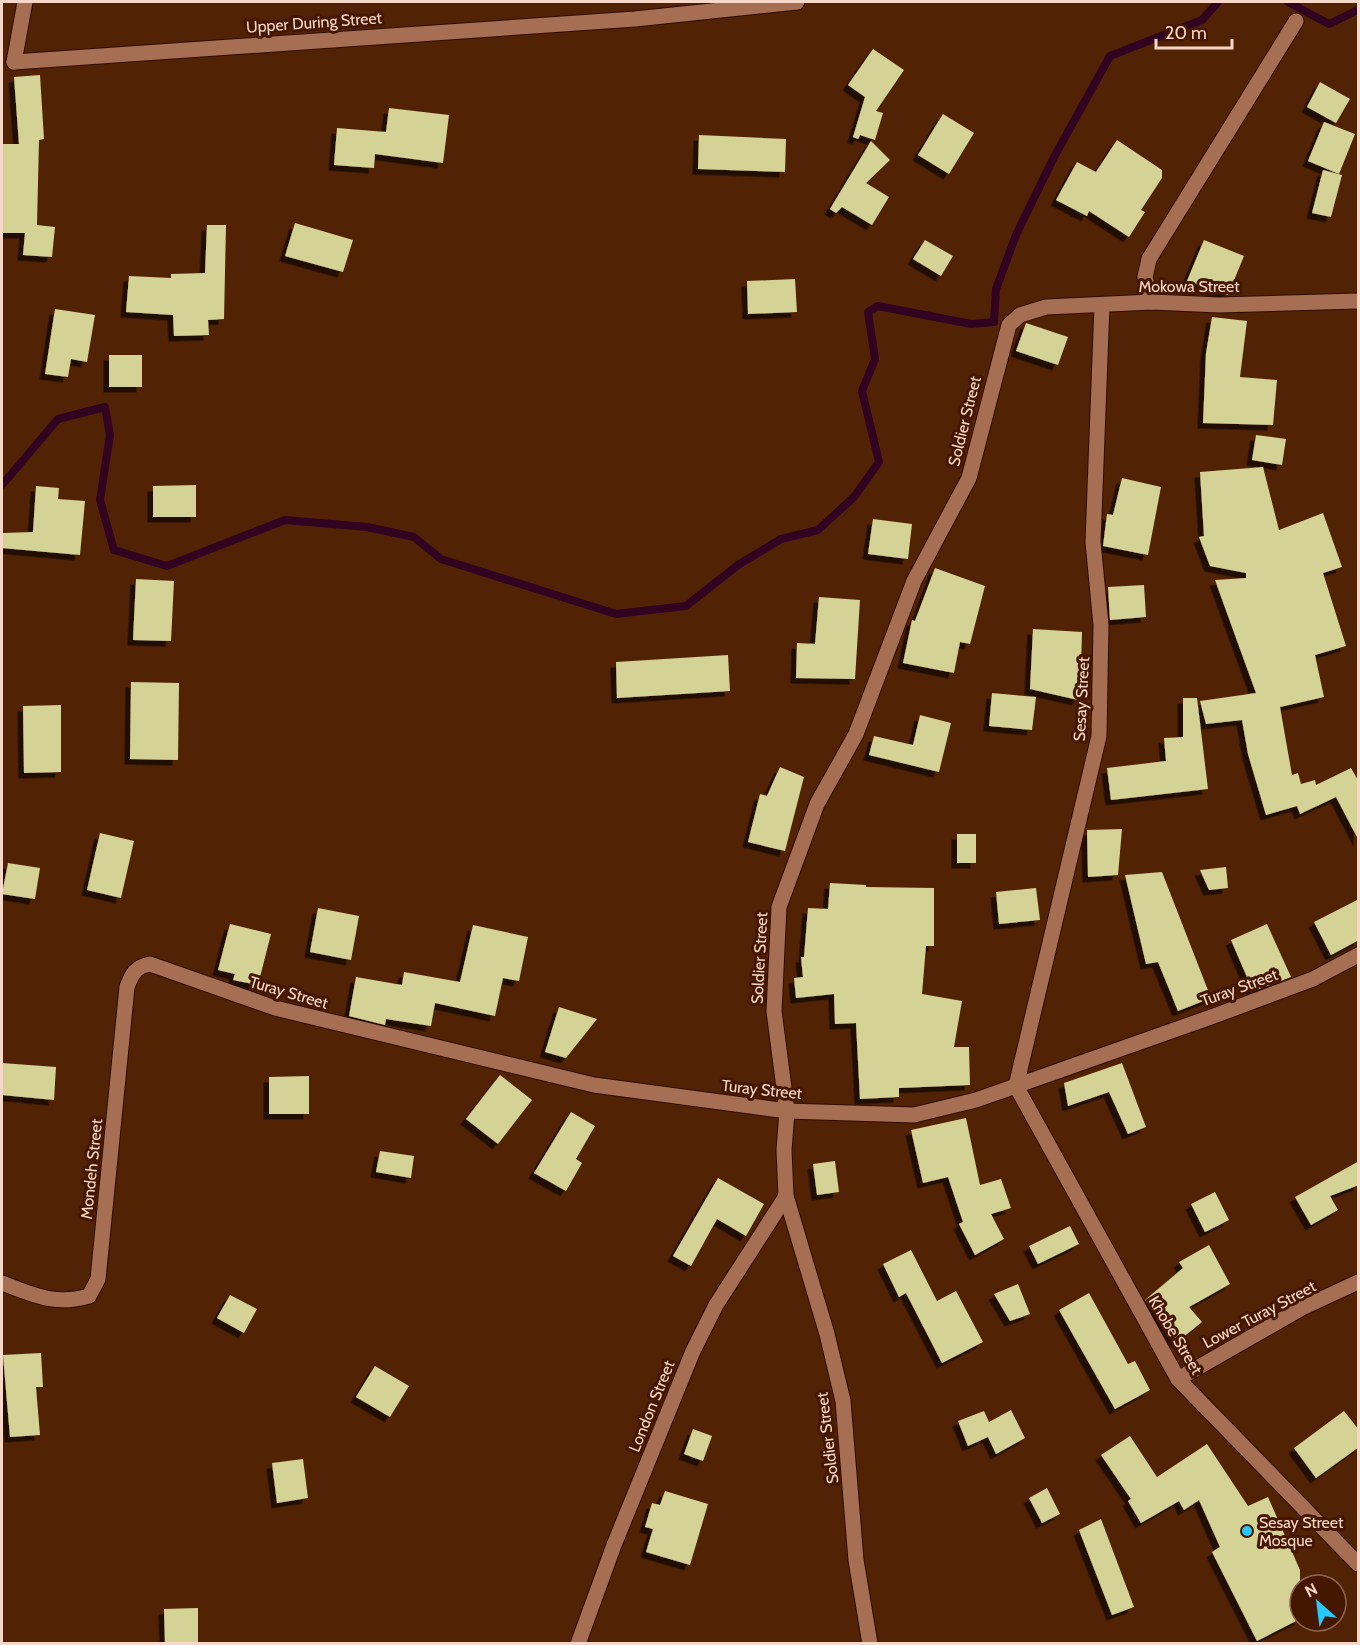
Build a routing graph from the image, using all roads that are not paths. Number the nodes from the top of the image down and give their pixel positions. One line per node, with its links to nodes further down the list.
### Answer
1 (24, 2): 4 (street)
2 (797, 2): 4 (street, Upper During Street)
3 (1296, 21): 6 (street)
4 (8, 66)
5 (1359, 301): 6 (street, Mokowa Street)
6 (1152, 302): 7 (street, Mokowa Street)
7 (1102, 306): 8 (street, Mokowa Street); 11 (street, Sesay Street)
8 (1020, 315): 12 (street, Soldier Street)
9 (1359, 955): 11 (street, Turay Street)
10 (150, 964): 12 (street, Turay Street); 15 (street, Mondeh Street)
11 (1016, 1086): 12 (street, Turay Street); 16 (street, Khobe Street)
12 (787, 1111): 13 (street, Soldier Street)
13 (786, 1196): 18 (street, London Street); 19 (street, Soldier Street)
14 (1359, 1282): 16 (street, Lower Turay Street)
15 (2, 1283)
16 (1178, 1379): 17 (street, Khobe Street)
17 (1359, 1564)
18 (578, 1644)
19 (870, 1644)

